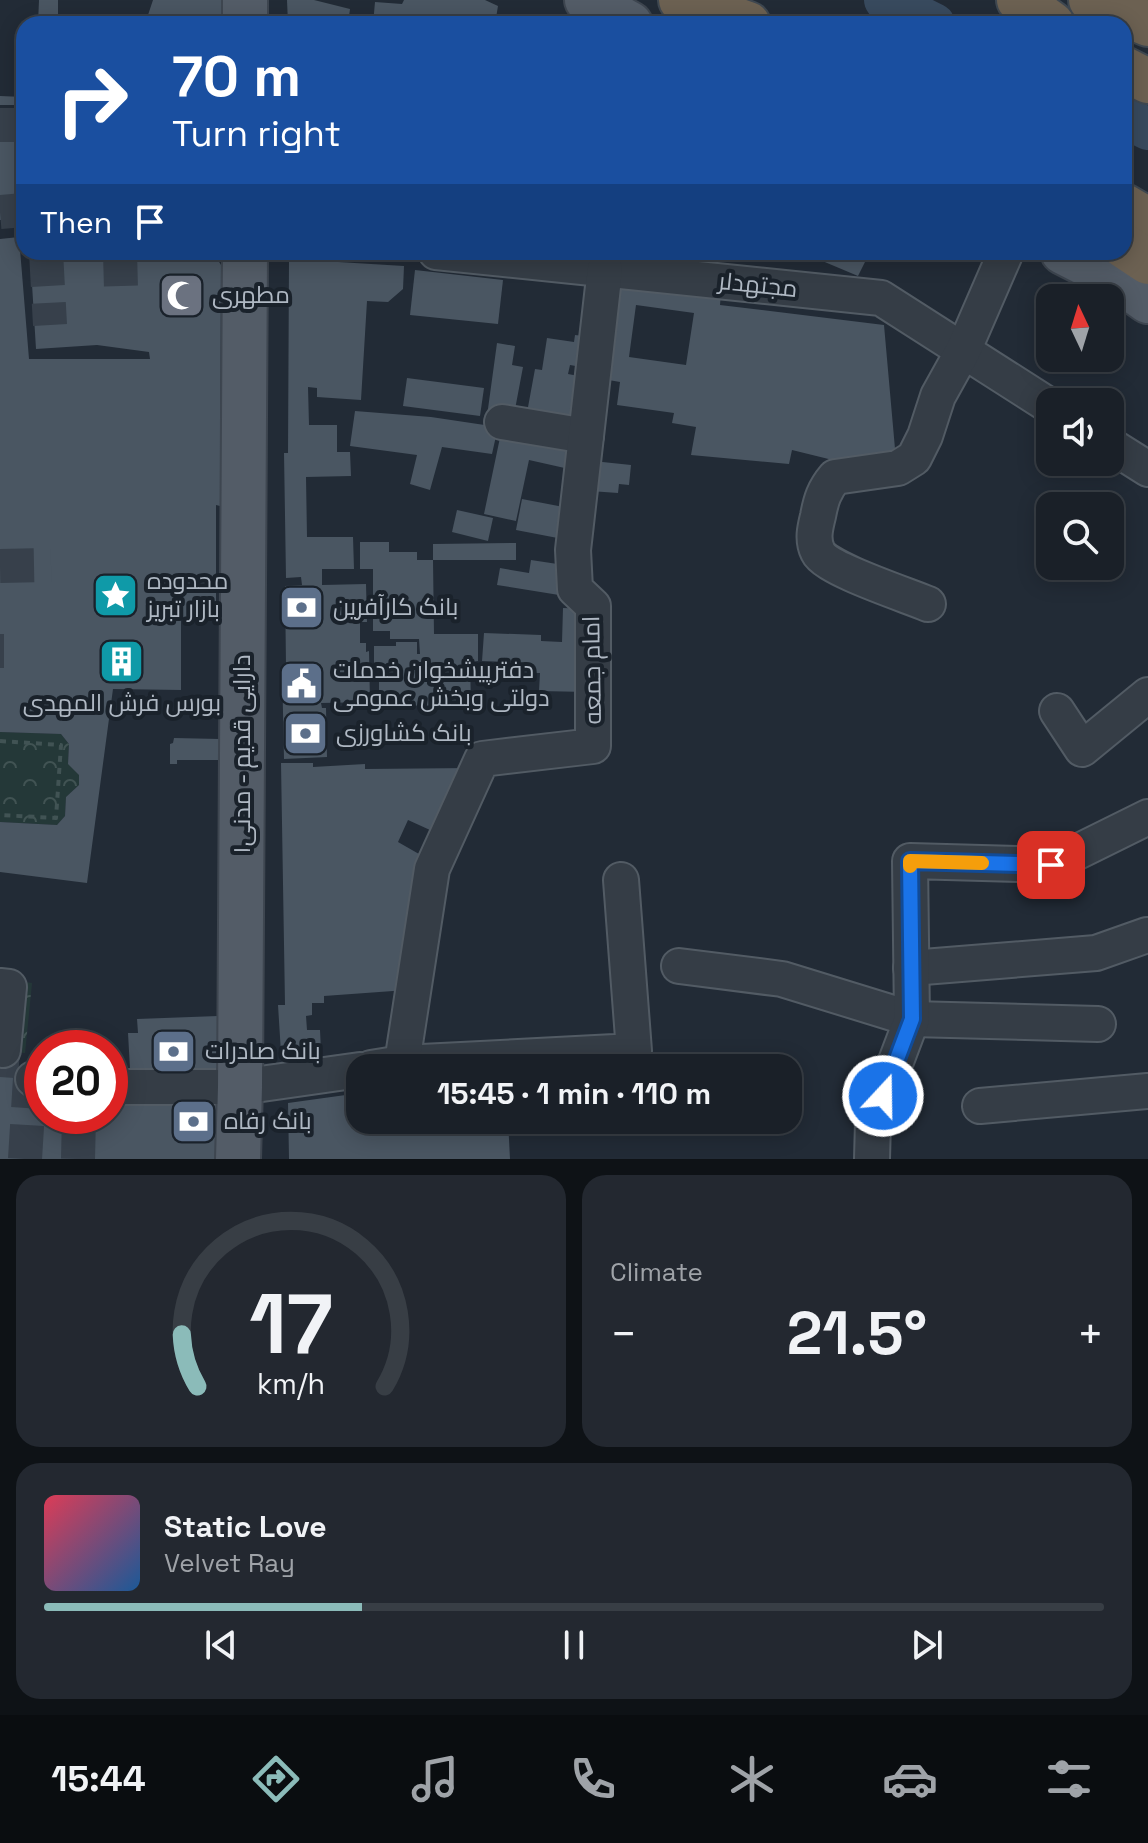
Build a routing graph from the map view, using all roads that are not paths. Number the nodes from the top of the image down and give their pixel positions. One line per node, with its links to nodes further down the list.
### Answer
1 (587, 0): 7 (main road)
2 (662, 0): 8 (highway)
3 (681, 0): 9 (highway)
4 (1019, 0): 10 (highway)
5 (1091, 0): 11 (highway)
6 (1113, 0): 12 (highway)
7 (616, 16)
8 (687, 16)
9 (726, 16)
10 (1041, 16)
11 (1129, 16)
12 (1148, 24)
13 (245, 260): 41 (main road, دارایی قدیم - مدنی۱)
14 (516, 260): 17 (street, مجتهدلر)
15 (1003, 260): 19 (street)
16 (1079, 260): 18 (main road)
17 (605, 269): 19 (street, مجتهدلر); 22 (street, امام جمعه)
18 (1148, 301)
19 (963, 351): 20 (street, مجتهدلر); 25 (street)
20 (1036, 397)
21 (502, 422): 22 (street)
22 (586, 436): 37 (street, امام جمعه)
23 (1124, 454): 24 (street)
24 (1148, 469)
25 (928, 604)
26 (1148, 695): 27 (street)
27 (1057, 711)
28 (1148, 817): 32 (street)
29 (621, 880): 38 (street, امام جمعه)
30 (1148, 936): 32 (street)
31 (679, 966): 34 (street)
32 (911, 968): 34 (street)
33 (0, 986): 36 (street)
34 (912, 1019): 35 (street); 45 (street)
35 (1098, 1024)
36 (3, 1050)
37 (389, 1054)
38 (584, 1054)
39 (346, 1072): 41 (street)
40 (128, 1087): 41 (street)
41 (240, 1087): 44 (main road, دارایی قدیم - مدنی۱)
42 (1148, 1091): 43 (street)
43 (980, 1106)
44 (238, 1159)
45 (872, 1159)

